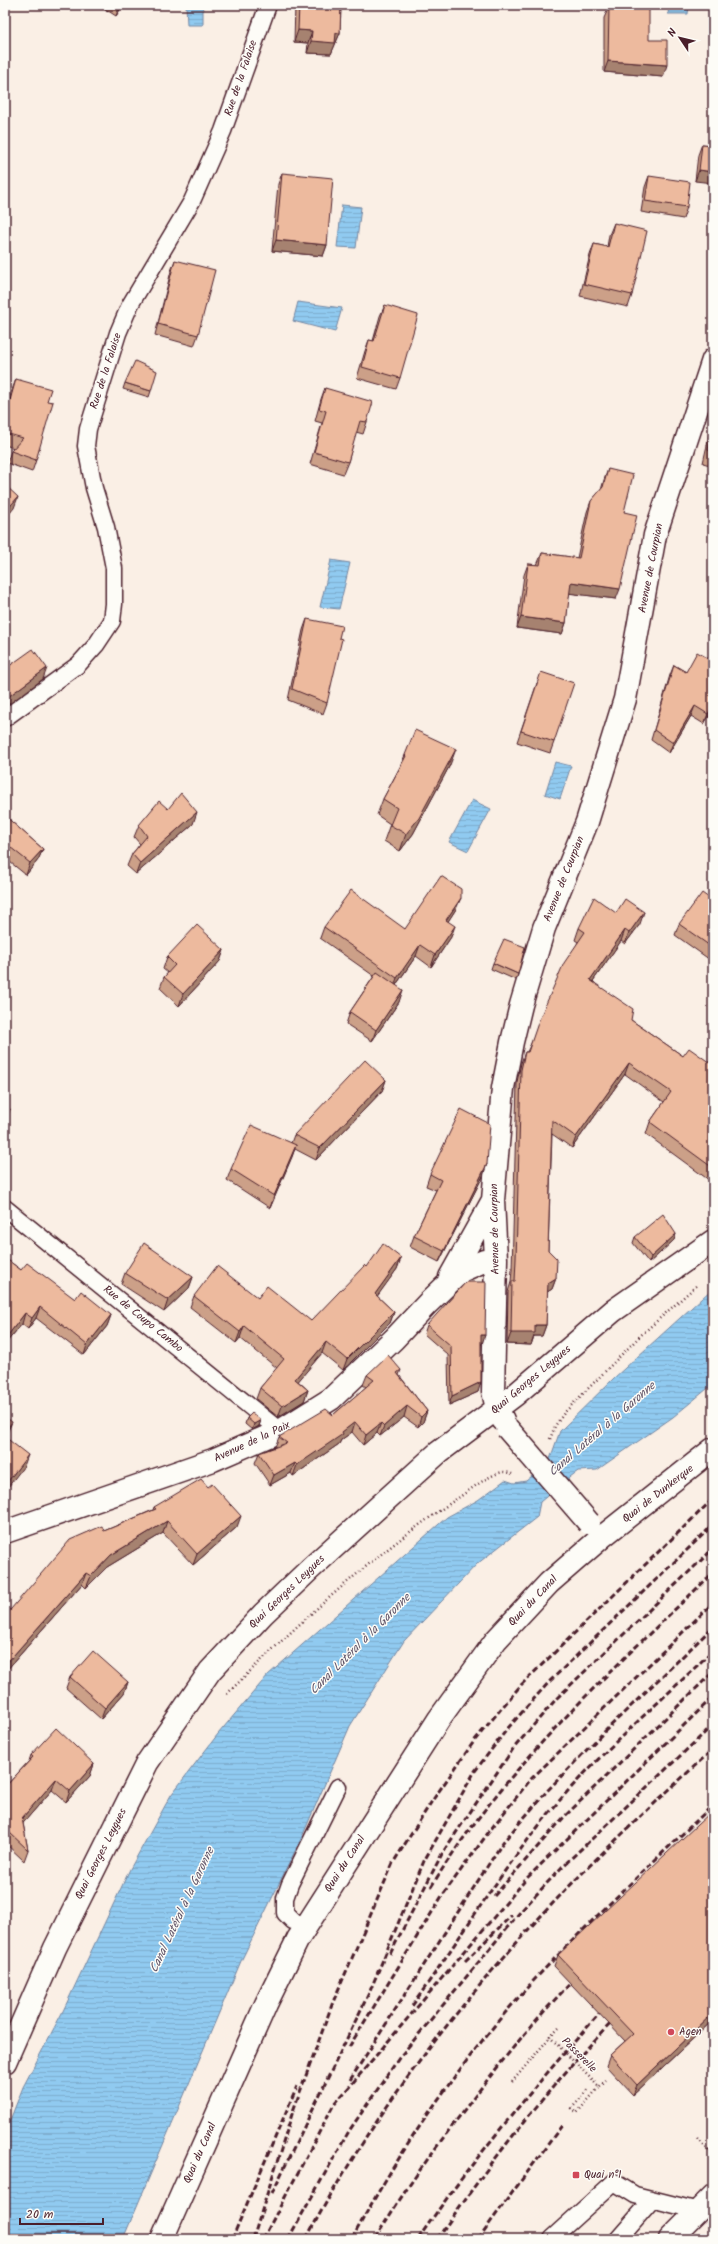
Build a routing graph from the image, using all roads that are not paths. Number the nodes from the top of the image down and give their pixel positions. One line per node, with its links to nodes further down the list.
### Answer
1 (268, 5): 3 (lane, Rue de la Falaise)
2 (713, 360): 4 (street, Avenue de Courpian)
3 (5, 718)
4 (493, 1200): 7 (street, Avenue de Courpian); 8 (street)
5 (5, 1208): 10 (lane, Rue de Coupo Cambo)
6 (713, 1241): 9 (street, Quai Georges Leygues)
7 (496, 1259): 8 (street, Avenue de la Paix); 9 (street, Avenue de Courpian)
8 (444, 1287): 10 (street, Avenue de la Paix)
9 (502, 1418): 12 (street, bridge); 16 (street, Quai Georges Leygues)
10 (280, 1431): 13 (street, Avenue de la Paix)
11 (713, 1449): 12 (street, Quai de Dunkerque)
12 (595, 1530): 15 (street, Quai du Canal)
13 (5, 1532)
14 (338, 1787): 15 (lane)
15 (307, 1926): 19 (street, Quai du Canal)
16 (5, 2062)
17 (652, 2200): 18 (lane); 20 (lane); 21 (lane)
18 (706, 2203): 22 (street)
19 (162, 2239)
20 (550, 2239)
21 (618, 2239)
22 (670, 2239)

